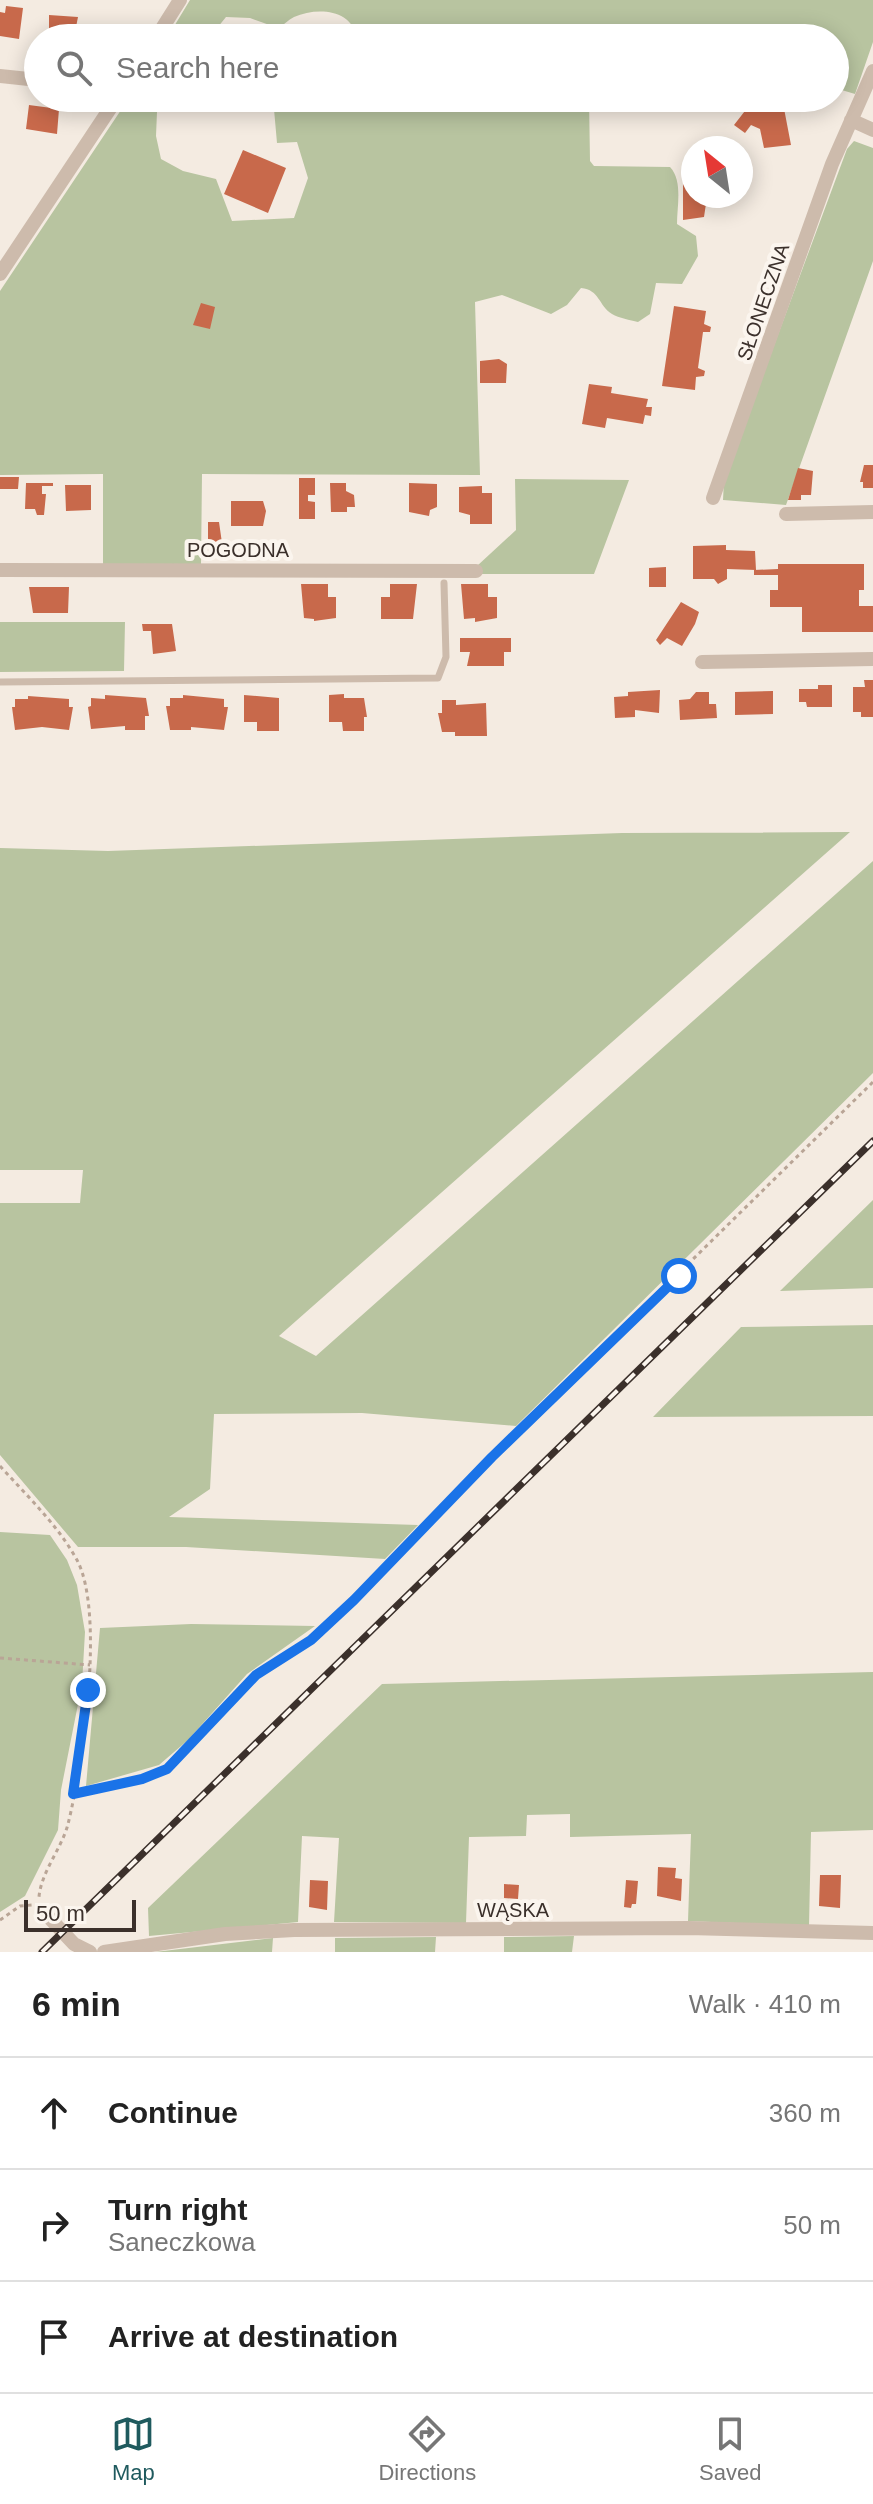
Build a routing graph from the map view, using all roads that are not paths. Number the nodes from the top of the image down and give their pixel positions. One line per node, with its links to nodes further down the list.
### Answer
1 (180, 0): 2 (street)
2 (165, 24)
3 (873, 71): 7 (street, SŁONECZNA)
4 (0, 76): 5 (street)
5 (24, 79)
6 (108, 112): 9 (street)
7 (851, 120): 8 (street); 10 (street, SŁONECZNA)
8 (873, 130)
9 (0, 274)
10 (713, 498)
11 (873, 512): 12 (street)
12 (786, 514)
13 (0, 570): 14 (street, POGODNA)
14 (476, 571)
15 (444, 583): 18 (lane)
16 (873, 659): 17 (street)
17 (702, 662)
18 (0, 682)
19 (43, 1911): 21 (street)
20 (873, 1933): 22 (street, WĄSKA)
21 (90, 1952)
22 (104, 1952)

